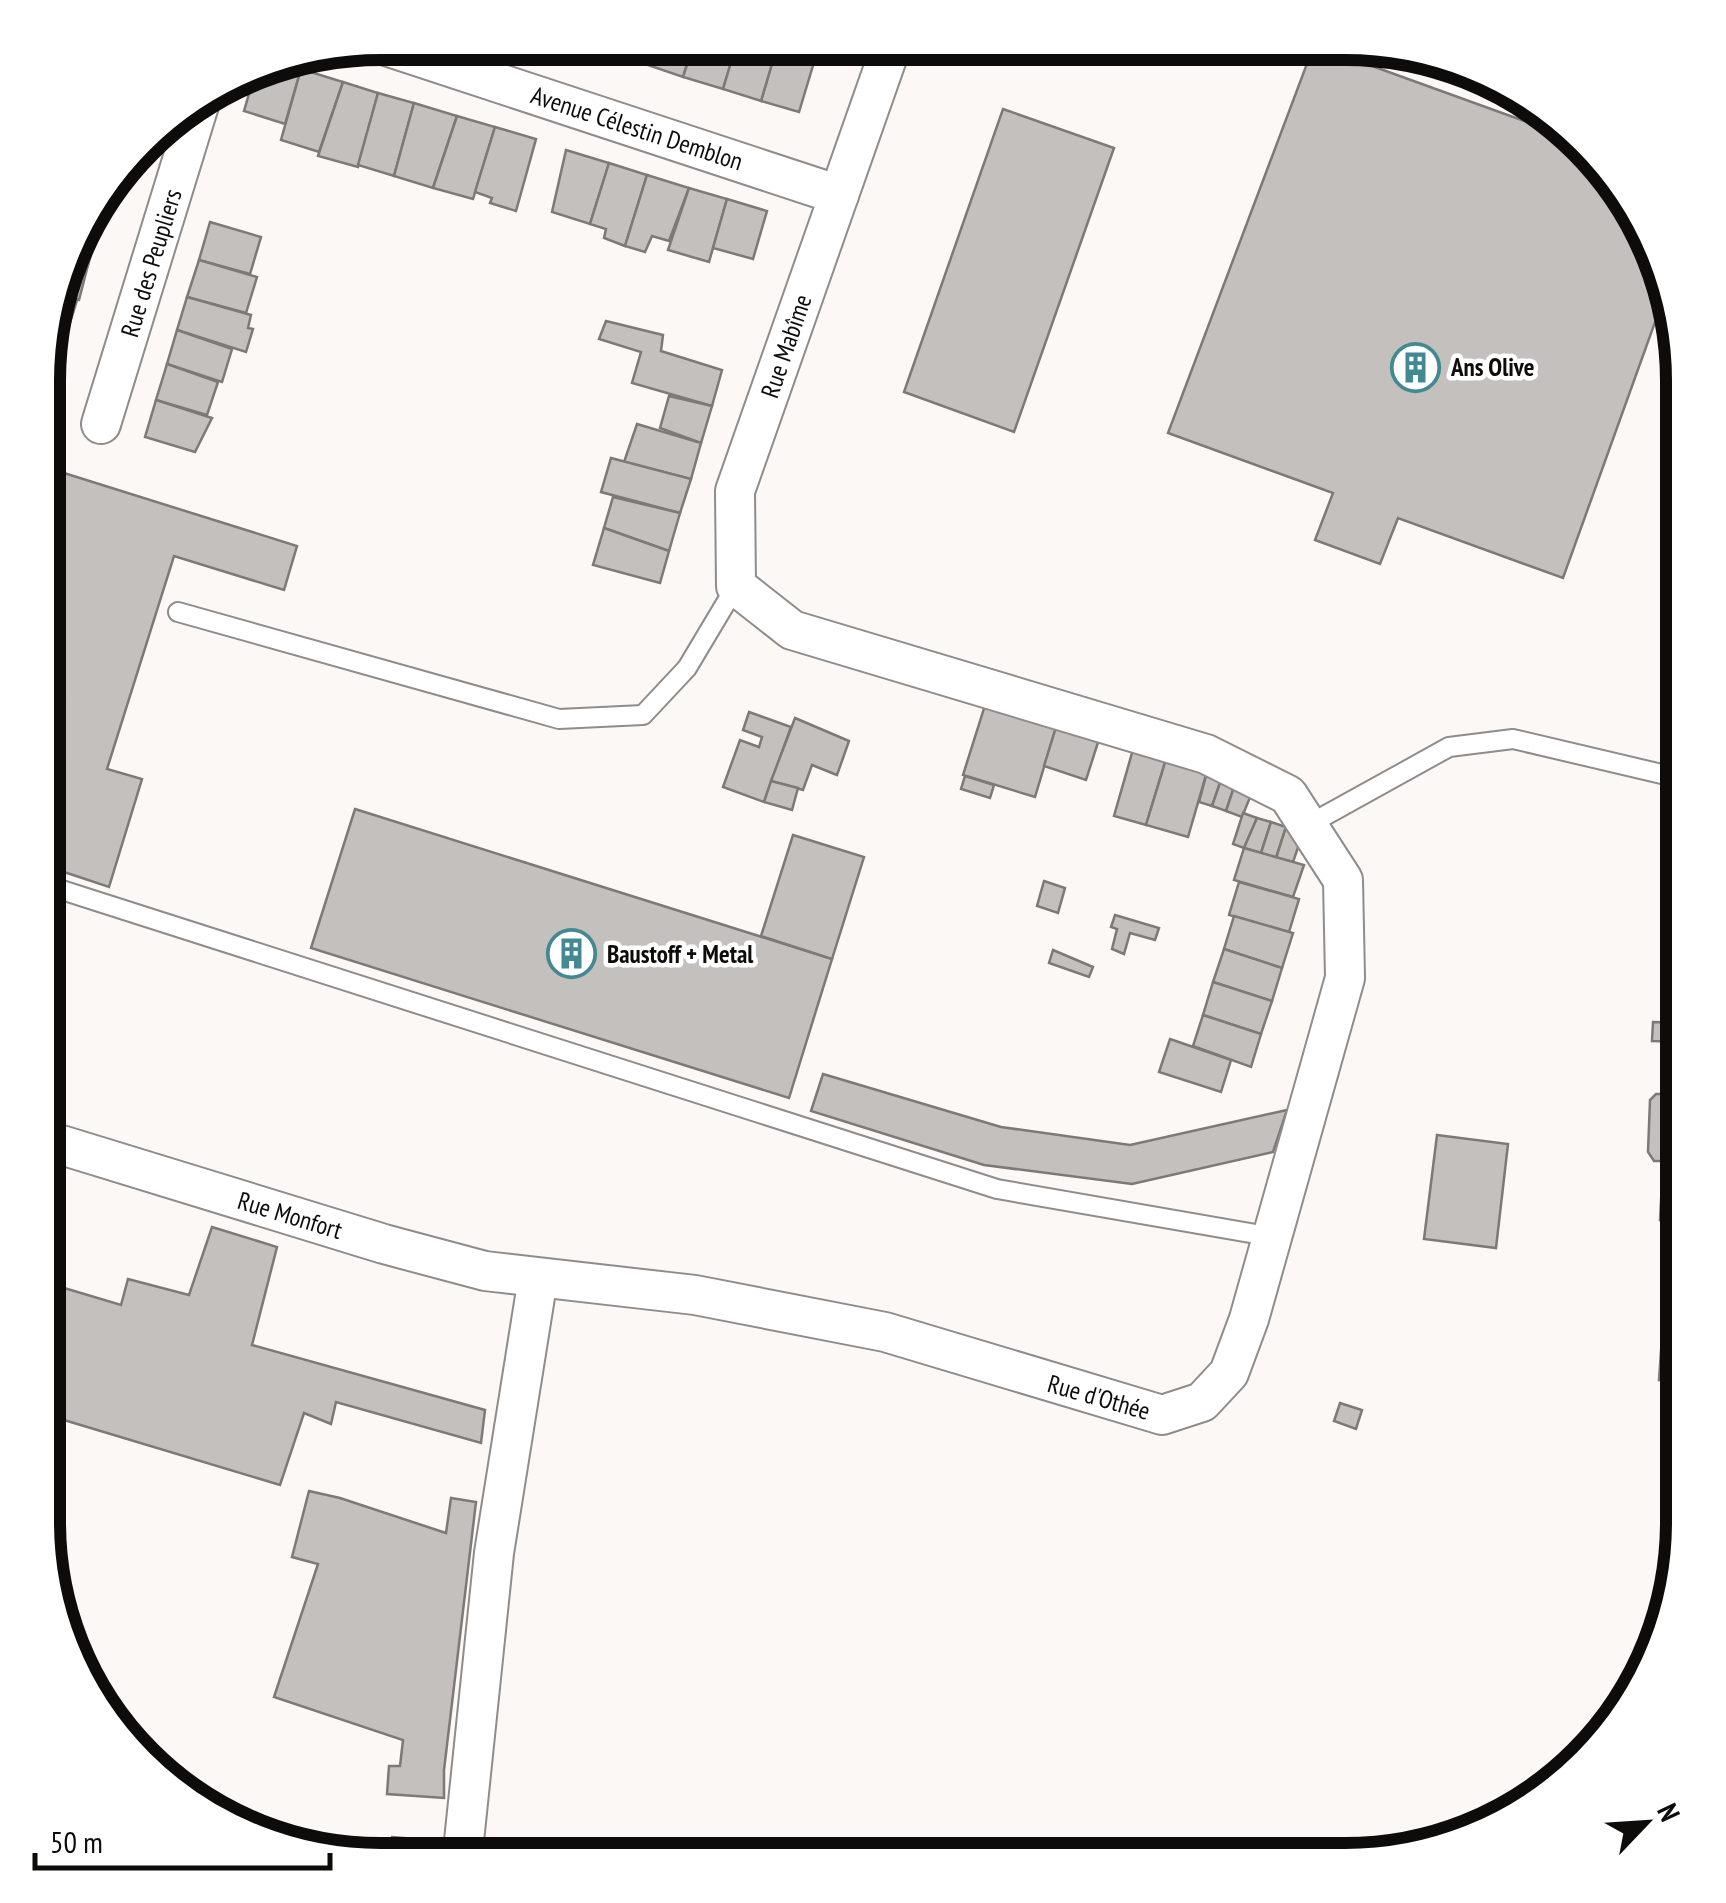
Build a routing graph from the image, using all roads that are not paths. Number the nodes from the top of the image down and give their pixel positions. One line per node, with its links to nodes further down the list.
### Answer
1 (886, 60): 4 (street, Rue Mabîme)
2 (432, 61): 4 (street, Avenue Célestin Demblon)
3 (194, 121): 5 (street, Rue des Peupliers)
4 (840, 195): 6 (street, Rue Mabîme)
5 (102, 424)
6 (736, 586): 7 (lane); 9 (street, Rue d'Othée)
7 (178, 612)
8 (1665, 775): 9 (lane)
9 (1308, 825): 12 (street, Rue d'Othée)
10 (60, 889): 12 (lane)
11 (61, 1145): 13 (street, Rue Monfort)
12 (1273, 1237): 13 (street, Rue d'Othée)
13 (538, 1278): 14 (street)
14 (464, 1842)

